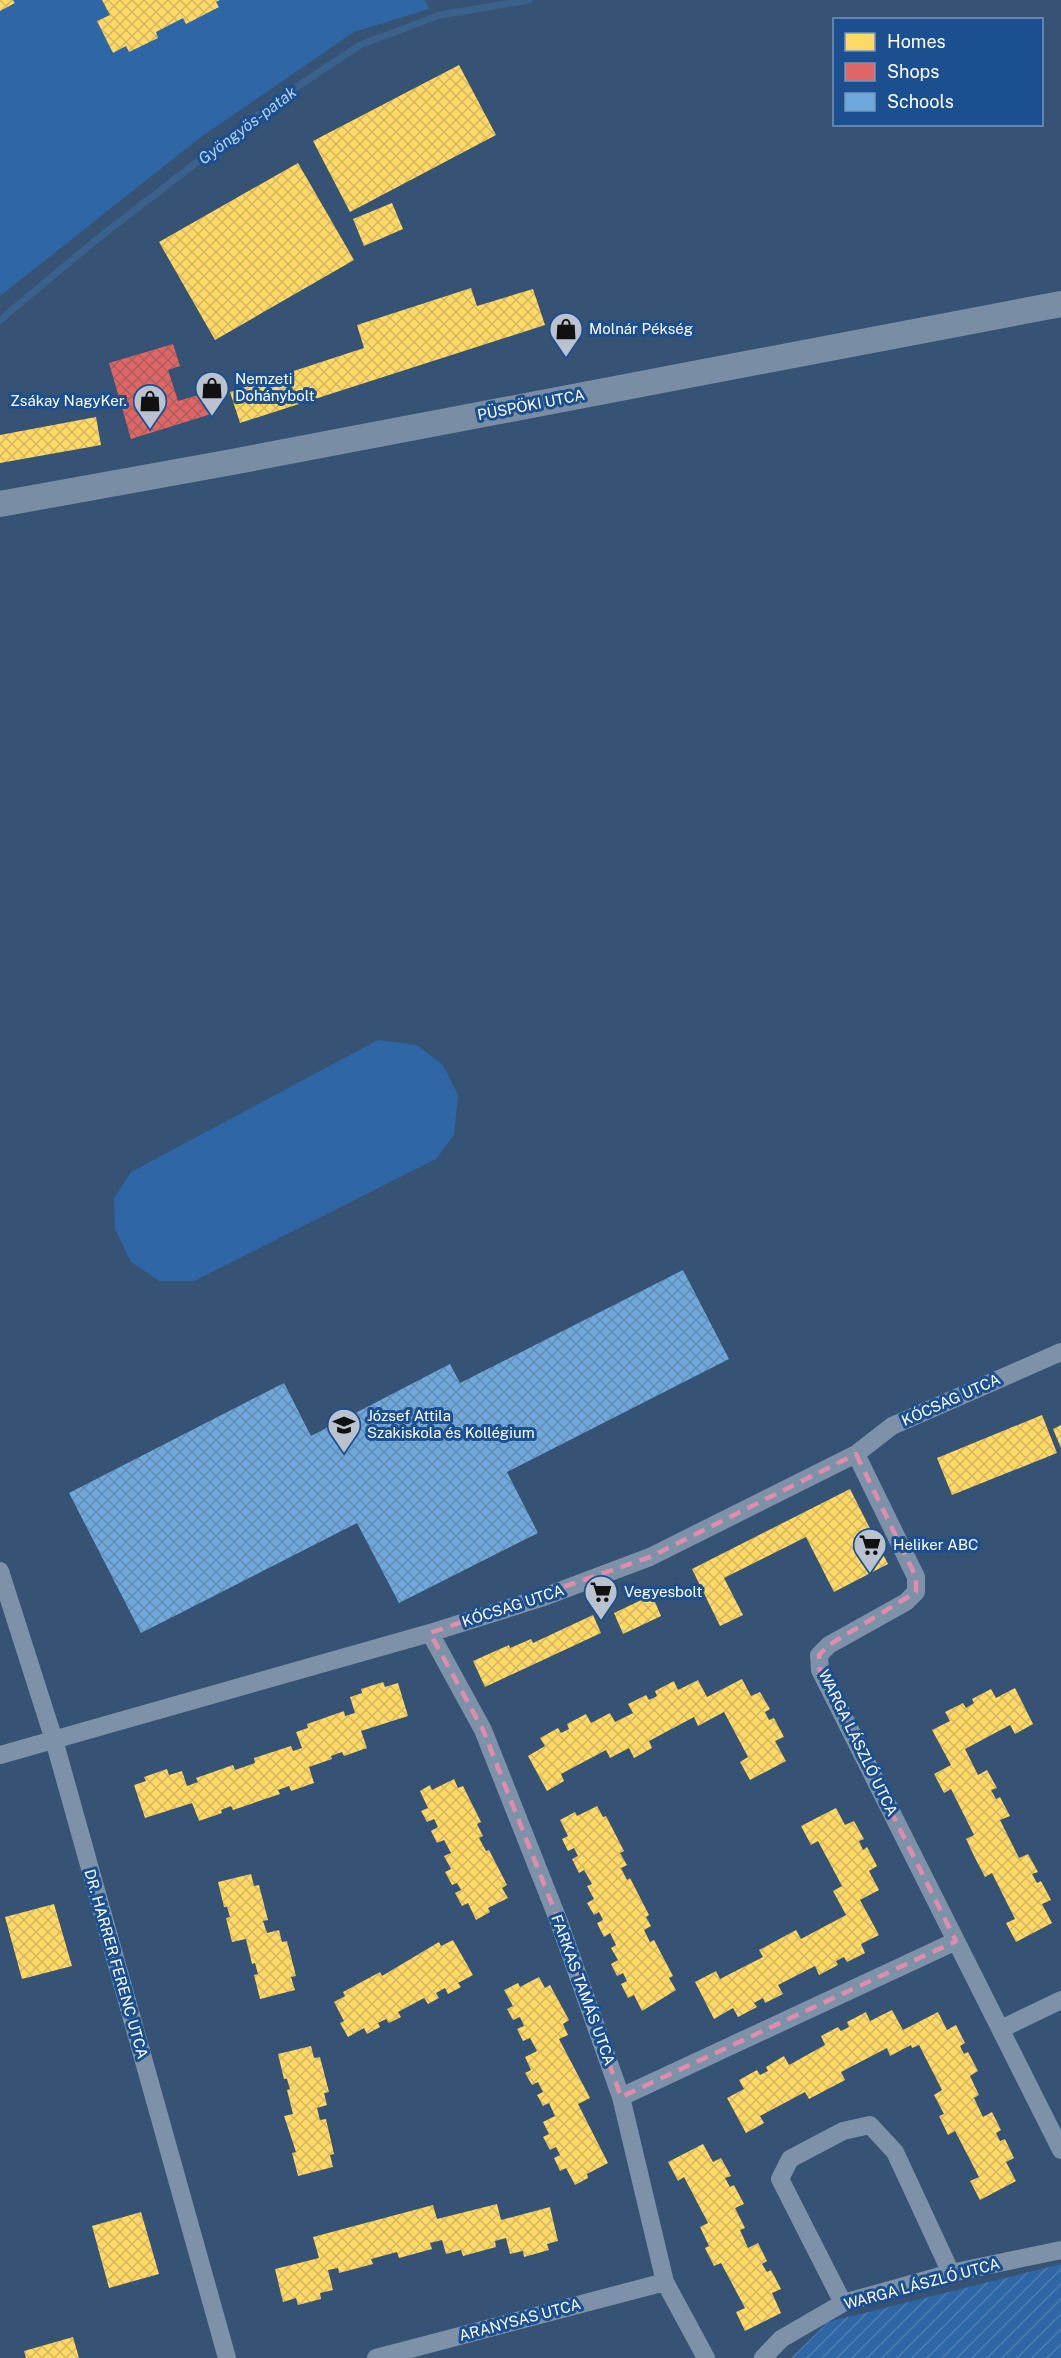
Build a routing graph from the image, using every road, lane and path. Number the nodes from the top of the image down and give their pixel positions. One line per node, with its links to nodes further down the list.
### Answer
1 (1061, 304): 2 (street, PÜSPÖKI UTCA)
2 (0, 504)
3 (1061, 1352): 4 (street, KÓCSAG UTCA)
4 (856, 1454): 6 (street, KÓCSAG UTCA); 9 (street, WARGA LÁSZLÓ UTCA)
5 (0, 1571): 7 (street, DR. HARRER FERENC UTCA)
6 (430, 1633): 7 (street, KÓCSAG UTCA); 12 (street, FARKAS TAMÁS UTCA)
7 (54, 1740): 8 (street, KÓCSAG UTCA); 18 (street, DR. HARRER FERENC UTCA)
8 (0, 1755)
9 (956, 1941): 11 (street, WARGA LÁSZLÓ UTCA); 12 (street)
10 (1061, 2000): 11 (street)
11 (1001, 2029): 13 (street, WARGA LÁSZLÓ UTCA)
12 (621, 2097): 16 (street, FARKAS TAMÁS UTCA)
13 (1061, 2150)
14 (1061, 2250): 15 (street, WARGA LÁSZLÓ UTCA)
15 (951, 2273): 17 (street, WARGA LÁSZLÓ UTCA); 17 (street)
16 (665, 2282): 19 (street, ARANYSAS UTCA); 20 (street, FARKAS TAMÁS UTCA)
17 (843, 2303): 21 (street, WARGA LÁSZLÓ UTCA)
18 (227, 2358)
19 (376, 2358)
20 (706, 2358)
21 (763, 2358)

